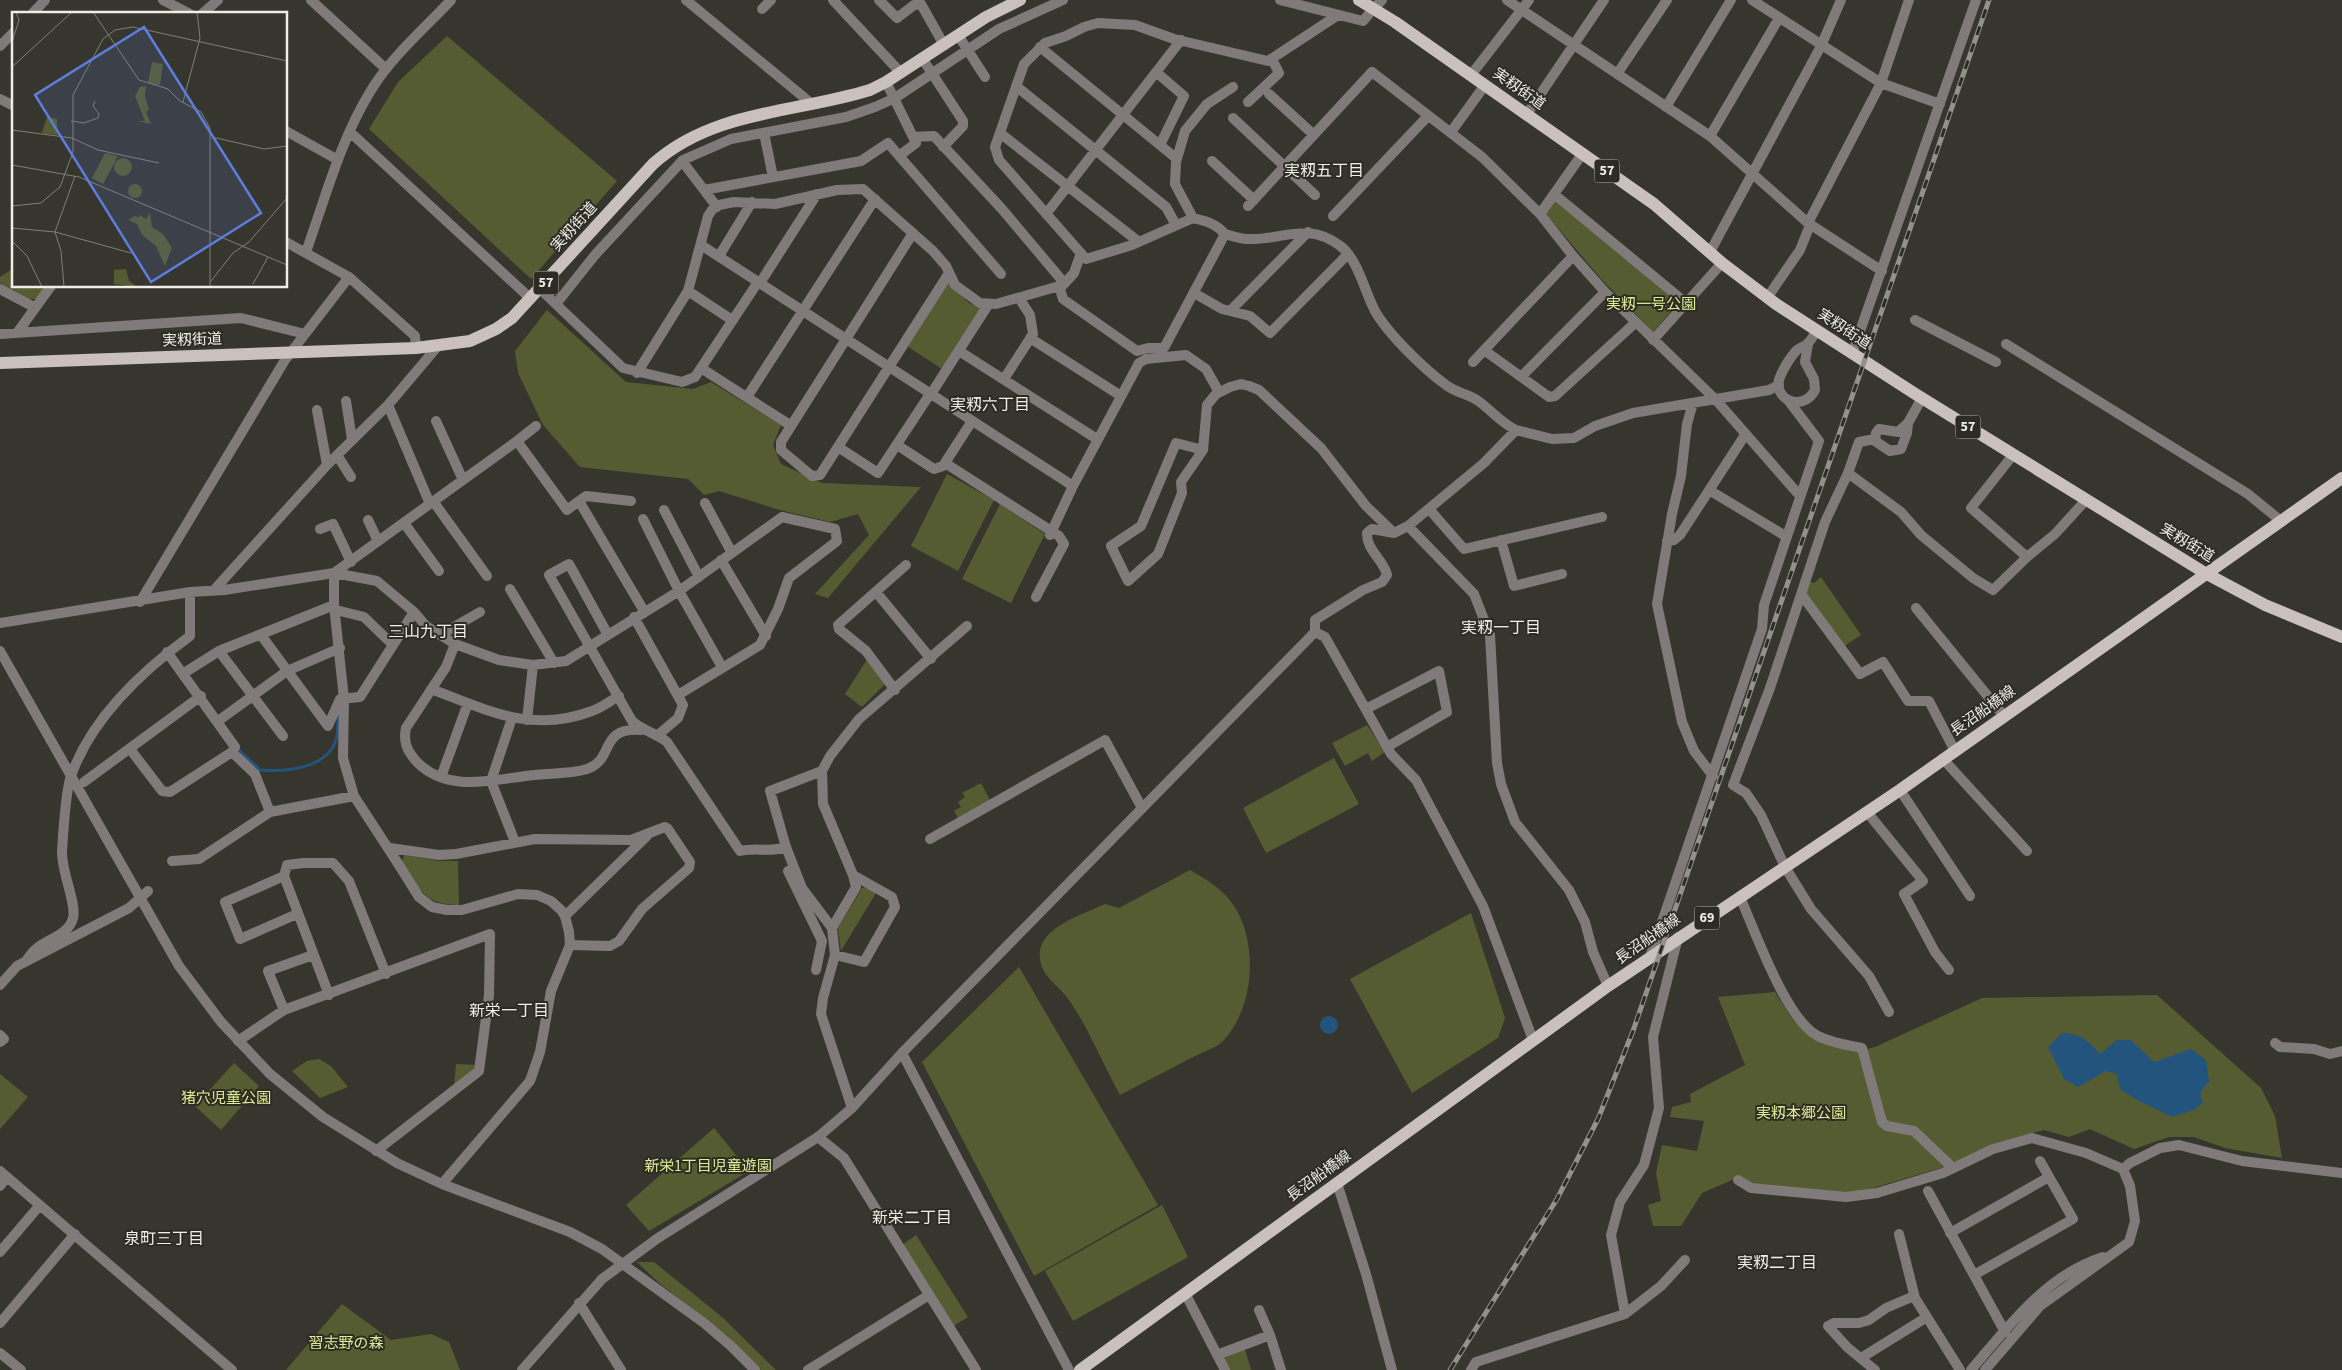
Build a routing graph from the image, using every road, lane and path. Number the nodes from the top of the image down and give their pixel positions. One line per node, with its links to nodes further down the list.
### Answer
1 (45, 0): 27 (street)
2 (164, 0): 28 (street)
3 (218, 0): 29 (street)
4 (311, 0): 43 (street)
5 (451, 0): 43 (street)
6 (686, 0): 59 (street)
7 (771, 0): 25 (street)
8 (833, 0): 45 (street)
9 (879, 0): 23 (street)
10 (1020, 0): 33 (main road, 実籾街道 / 57)
11 (1063, 0): 40 (street)
12 (1280, 0): 30 (street)
13 (1359, 0): 24 (main road, 実籾街道 / 57)
14 (1507, 0): 26 (street)
15 (1530, 0): 26 (street)
16 (1604, 0): 36 (street)
17 (1667, 0): 47 (street)
18 (1731, 0): 62 (street)
19 (1752, 0): 31 (street)
20 (1840, 0): 38 (street)
21 (1909, 0): 51 (street)
22 (1976, 0): 60 (street)
23 (925, 2): 35 (street)
24 (1378, 4): 30 (street); 48 (main road, 実籾街道 / 57)
25 (762, 9)
26 (1522, 10): 36 (street); 48 (street)
27 (34, 12)
28 (186, 12)
29 (204, 12)
30 (1338, 15): 42 (street)
31 (1779, 18): 38 (street); 73 (street)
32 (12, 34): 37 (street)
33 (958, 35): 35 (main road, 実籾街道 / 57); 40 (street)
34 (1181, 40): 39 (street); 42 (street); 44 (street)
35 (944, 44): 41 (main road, 実籾街道 / 57)
36 (1573, 45): 47 (street); 63 (street)
37 (0, 46)
38 (1821, 46): 51 (street); 85 (street)
39 (1040, 47): 53 (street); 64 (street)
40 (967, 49): 46 (street); 49 (street)
41 (922, 58): 45 (main road, 実籾街道 / 57); 46 (street)
42 (1272, 59): 58 (street)
43 (386, 69): 68 (street)
44 (1156, 72): 64 (street); 75 (street)
45 (901, 73): 50 (main road, 実籾街道 / 57)
46 (932, 73): 56 (street); 76 (street)
47 (1617, 74): 62 (street)
48 (1471, 75): 52 (main road, 実籾街道 / 57)
49 (985, 77)
50 (886, 82): 56 (street); 59 (main road, 実籾街道 / 57)
51 (1881, 83): 60 (street); 99 (street)
52 (1485, 85): 63 (main road, 実籾街道 / 57); 69 (street)
53 (1016, 86): 71 (street); 77 (street)
54 (1233, 87): 80 (street)
55 (1269, 94): 72 (street)
56 (895, 98): 70 (street); 74 (street)
57 (0, 99): 61 (street)
58 (1248, 102)
59 (812, 104): 122 (main road, 実籾街道 / 57)
60 (1940, 104): 114 (street)
61 (12, 105)
62 (1666, 107): 73 (street)
63 (1526, 114): 78 (main road, 実籾街道 / 57)
64 (1123, 115): 75 (street); 77 (street)
65 (1428, 116): 69 (street); 72 (street); 97 (street)
66 (1233, 118): 84 (street)
67 (288, 132): 81 (street)
68 (350, 132): 81 (street); 128 (street)
69 (1451, 132): 96 (street)
70 (764, 133): 83 (street); 86 (street)
71 (1000, 133): 87 (street); 95 (street)
72 (1314, 135): 84 (street)
73 (1710, 136): 85 (street)
74 (913, 137): 76 (street); 79 (street)
75 (1160, 145): 80 (street)
76 (944, 147): 119 (street)
77 (1096, 150): 87 (street); 100 (street)
78 (1583, 154): 90 (street); 108 (main road, 実籾街道 / 57)
79 (899, 156): 86 (street); 116 (street)
80 (1177, 159): 98 (street)
81 (338, 160): 107 (street)
82 (1212, 160): 84 (street)
83 (682, 161): 88 (street); 130 (street)
84 (1284, 167): 91 (street)
85 (1752, 175): 99 (street); 108 (street)
86 (773, 177): 88 (street)
87 (1068, 186): 95 (street); 104 (street)
88 (704, 190): 94 (street)
89 (817, 194): 92 (street); 93 (street); 118 (street)
90 (1554, 194): 96 (street); 129 (street)
91 (1314, 195)
92 (875, 198): 102 (street); 133 (street)
93 (752, 202): 94 (street); 111 (street)
94 (717, 207): 106 (street)
95 (1046, 214): 109 (street)
96 (1540, 214): 112 (street)
97 (1333, 216)
98 (1193, 218): 100 (street); 103 (street)
99 (1809, 224): 114 (street); 127 (street)
100 (1176, 225): 104 (street)
101 (1308, 232): 103 (street); 110 (street); 134 (street)
102 (913, 234): 115 (street); 143 (street)
103 (1225, 234): 125 (street)
104 (1139, 242): 109 (street)
105 (288, 243): 107 (street)
106 (701, 245): 111 (street); 123 (street)
107 (306, 252): 117 (street)
108 (1710, 252): 113 (main road, 実籾街道 / 57)
109 (1081, 253): 119 (street)
110 (1347, 255): 134 (street); 179 (street)
111 (719, 256): 118 (street)
112 (1573, 256): 124 (street); 149 (street)
113 (1722, 263): 127 (main road, 実籾街道 / 57); 129 (street)
114 (1882, 271): 153 (street)
115 (949, 273): 131 (street); 157 (street)
116 (1001, 274)
117 (348, 277): 141 (street); 148 (street)
118 (759, 282): 133 (street); 135 (street)
119 (1061, 286): 126 (street); 152 (street)
120 (48, 288): 132 (street)
121 (0, 289): 132 (street)
122 (540, 290): 128 (main road, 実籾街道 / 57); 130 (street)
123 (688, 291): 135 (street); 159 (street)
124 (1605, 292): 137 (street); 160 (street)
125 (1194, 294): 134 (street); 152 (street)
126 (1019, 298): 131 (street); 142 (street)
127 (1767, 298): 138 (main road, 実籾街道 / 57)
128 (531, 299): 147 (main road, 実籾街道 / 57)
129 (1686, 303): 144 (street)
130 (556, 304): 159 (street)
131 (988, 305): 150 (street)
132 (34, 307): 139 (street)
133 (802, 311): 143 (street); 166 (street)
134 (1230, 311)
135 (732, 320): 158 (street)
136 (1915, 320): 155 (street)
137 (1635, 323): 144 (street); 160 (street)
138 (1816, 331): 145 (street); 153 (main road, 実籾街道 / 57)
139 (17, 333): 140 (street); 141 (street)
140 (0, 334)
141 (306, 334): 151 (street)
142 (1030, 338): 161 (street); 165 (street)
143 (845, 339): 157 (street); 177 (street)
144 (1653, 340): 168 (street)
145 (1808, 344): 162 (street); 169 (street)
146 (2006, 344): 209 (street)
147 (437, 346): 148 (main road, 実籾街道 / 57); 172 (street)
148 (416, 348): 151 (main road, 実籾街道 / 57)
149 (1484, 350): 154 (street); 160 (street)
150 (959, 351): 161 (street); 164 (street)
151 (290, 352): 156 (main road, 実籾街道 / 57); 237 (street)
152 (1144, 354): 163 (street); 165 (street)
153 (1852, 354): 167 (main road, 実籾街道 / 57)
154 (1472, 362)
155 (1996, 362)
156 (0, 363)
157 (889, 367): 164 (street); 186 (street)
158 (701, 368): 159 (street); 166 (street)
159 (637, 373)
160 (1520, 376)
161 (1004, 379): 182 (street)
162 (1778, 385): 168 (street); 169 (street)
163 (1220, 392): 187 (street); 214 (street)
164 (931, 394): 175 (street); 185 (street)
165 (1121, 396): 182 (street)
166 (747, 397): 177 (street)
167 (1922, 398): 176 (street); 188 (main road, 実籾街道 / 57)
168 (1716, 400): 171 (street); 180 (street)
169 (1788, 400): 198 (street)
170 (346, 401): 181 (street)
171 (1693, 403): 179 (street); 217 (street)
172 (388, 405): 181 (street); 202 (street)
173 (317, 410): 191 (street)
174 (436, 421): 195 (street)
175 (972, 421): 190 (street); 196 (street)
176 (1908, 423): 183 (street); 183 (street)
177 (790, 424): 186 (street)
178 (536, 426): 184 (street)
179 (1516, 430): 204 (street)
180 (1745, 434): 197 (street); 198 (street)
181 (352, 439): 189 (street)
182 (1097, 439): 196 (street)
183 (1875, 439): 192 (street)
184 (517, 441): 195 (street); 200 (street)
185 (897, 445): 186 (street); 190 (street)
186 (838, 447)
187 (1203, 450): 187 (street)
188 (2013, 454): 199 (main road, 実籾街道 / 57); 220 (street)
189 (337, 455): 191 (street); 193 (street)
190 (945, 463): 213 (street)
191 (327, 465): 231 (street)
192 (1848, 473): 220 (street); 235 (street)
193 (351, 477)
194 (2342, 478): 209 (main road, 長沼船橋線 / 69)
195 (463, 480): 202 (street)
196 (1073, 486): 213 (street)
197 (1709, 490): 215 (street); 217 (street)
198 (1800, 496): 215 (street)
199 (2086, 500): 220 (street); 225 (main road, 実籾街道 / 57)
200 (579, 501): 201 (street); 240 (street)
201 (631, 501)
202 (431, 502): 210 (street); 228 (street)
203 (705, 504): 219 (street)
204 (1429, 509): 211 (street); 216 (street)
205 (664, 510): 229 (street)
206 (1602, 517): 216 (street)
207 (643, 519): 232 (street)
208 (368, 520): 218 (street)
209 (2281, 521): 225 (main road, 長沼船橋線 / 69)
210 (404, 523): 218 (street); 224 (street)
211 (1408, 526): 214 (street); 324 (street)
212 (320, 529): 222 (street)
213 (1051, 533): 236 (street)
214 (1394, 533): 246 (street)
215 (1787, 537): 287 (street)
216 (1501, 540): 227 (street)
217 (1667, 541): 287 (street)
218 (378, 542): 222 (street)
219 (732, 552): 221 (street); 250 (street)
220 (2027, 558)
221 (721, 560): 229 (street); 250 (street)
222 (351, 562): 226 (street)
223 (906, 565): 234 (street)
224 (439, 571)
225 (2205, 573): 251 (main road, 実籾街道 / 57); 274 (main road, 長沼船橋線 / 69)
226 (334, 574): 231 (street); 238 (street); 241 (street)
227 (1562, 574)
228 (487, 576)
229 (699, 577): 232 (street)
230 (510, 589): 260 (street)
231 (214, 590): 233 (street)
232 (679, 591): 240 (street); 262 (street)
233 (190, 592): 237 (street); 258 (street)
234 (876, 592): 259 (street); 266 (street)
235 (1801, 594): 283 (street); 304 (street)
236 (1036, 597)
237 (140, 602): 244 (street)
238 (335, 608): 247 (street); 253 (street); 254 (street)
239 (1916, 608): 274 (street)
240 (644, 611): 243 (street)
241 (414, 612): 249 (street); 253 (street)
242 (480, 612): 249 (street)
243 (634, 617): 248 (street); 267 (street)
244 (0, 623)
245 (967, 626): 259 (street)
246 (1315, 632): 273 (street); 294 (street)
247 (261, 635): 257 (street); 263 (street)
248 (608, 635): 255 (street); 255 (street)
249 (440, 636): 252 (street)
250 (766, 636): 262 (street)
251 (2342, 637)
252 (456, 644): 261 (street); 265 (street)
253 (393, 645): 271 (street)
254 (340, 648): 263 (street); 271 (street)
255 (590, 648): 260 (street); 270 (street)
256 (0, 651): 288 (street)
257 (219, 651): 264 (street); 269 (street)
258 (167, 652): 264 (street); 288 (street)
259 (931, 659): 266 (street)
260 (554, 663): 261 (street)
261 (532, 665): 276 (street)
262 (722, 668): 267 (street)
263 (287, 671): 269 (street); 271 (street)
264 (184, 673): 268 (street)
265 (431, 689): 272 (street); 289 (street)
266 (895, 690): 286 (street)
267 (678, 695): 279 (street)
268 (201, 696): 277 (street); 282 (street)
269 (253, 696): 277 (street); 280 (street)
270 (619, 696): 276 (street); 278 (street)
271 (344, 699): 293 (street)
272 (468, 703): 275 (street); 289 (street)
273 (1366, 709): 281 (street); 281 (street)
274 (2004, 716): 283 (main road, 長沼船橋線 / 69)
275 (512, 718): 276 (street); 290 (street)
276 (527, 720)
277 (218, 721): 284 (street)
278 (642, 730): 279 (street); 290 (street)
279 (658, 735): 300 (street)
280 (283, 736)
281 (1388, 747): 329 (street)
282 (130, 749): 284 (street); 291 (street)
283 (1955, 751): 285 (main road, 長沼船橋線 / 69)
284 (232, 752): 295 (street)
285 (1943, 759): 292 (main road, 長沼船橋線 / 69); 302 (street)
286 (822, 771): 300 (street); 306 (street)
287 (1712, 776): 318 (street)
288 (70, 777): 308 (street); 319 (street)
289 (441, 778): 290 (street)
290 (491, 781): 299 (street)
291 (84, 782)
292 (1900, 790): 296 (main road, 長沼船橋線 / 69); 309 (street)
293 (354, 796): 295 (street); 301 (street)
294 (1142, 808): 298 (street); 334 (street)
295 (270, 812): 303 (street)
296 (1867, 812): 304 (main road, 長沼船橋線 / 69); 321 (street)
297 (648, 835): 299 (street); 312 (street); 315 (street)
298 (930, 839)
299 (515, 842): 301 (street)
300 (786, 847): 313 (street)
301 (390, 848): 312 (street)
302 (2027, 851)
303 (172, 861)
304 (1786, 867): 310 (main road, 長沼船橋線 / 69); 327 (street)
305 (788, 872): 320 (street)
306 (853, 875): 313 (street); 317 (street)
307 (284, 876): 311 (street); 311 (street); 322 (street)
308 (144, 894): 319 (street); 330 (street)
309 (1970, 896)
310 (1740, 897): 314 (main road, 長沼船橋線 / 69); 339 (street)
311 (297, 914): 316 (street)
312 (565, 916): 315 (street)
313 (832, 928): 317 (street)
314 (1678, 937): 318 (main road, 長沼船橋線 / 69); 363 (street)
315 (570, 945): 346 (street)
316 (313, 954): 325 (street); 326 (street)
317 (835, 955): 335 (street)
318 (1650, 957): 324 (main road, 長沼船橋線 / 69)
319 (26, 961): 323 (street)
320 (816, 970)
321 (1949, 970)
322 (386, 974): 325 (street); 337 (street)
323 (0, 985)
324 (1608, 986): 329 (main road, 長沼船橋線 / 69)
325 (329, 995): 326 (street)
326 (284, 1010): 330 (street)
327 (1889, 1012)
328 (0, 1035): 331 (street)
329 (1534, 1040): 345 (main road, 長沼船橋線 / 69)
330 (238, 1041): 337 (street)
331 (0, 1042)
332 (2274, 1043): 333 (street)
333 (2342, 1051)
334 (902, 1053): 335 (street); 378 (street)
335 (852, 1108): 336 (street)
336 (818, 1137): 356 (street); 359 (street)
337 (376, 1151): 346 (street)
338 (2040, 1161): 343 (street)
339 (1953, 1168): 340 (street); 344 (street)
340 (2123, 1169): 341 (street); 354 (street)
341 (2342, 1173)
342 (4, 1174): 347 (street); 349 (street)
343 (2049, 1177): 350 (street); 357 (street)
344 (1738, 1180)
345 (1337, 1183): 358 (main road, 長沼船橋線 / 69); 382 (street)
346 (442, 1184): 356 (street)
347 (0, 1186)
348 (1928, 1191): 350 (street)
349 (40, 1205): 351 (street); 353 (street)
350 (1950, 1233): 357 (street)
351 (74, 1234): 365 (street); 372 (street)
352 (1899, 1234): 360 (street)
353 (0, 1252)
354 (2114, 1253): 366 (street); 387 (street)
355 (1685, 1260): 363 (street)
356 (623, 1263): 361 (street); 375 (street)
357 (1974, 1275): 366 (street)
358 (1185, 1293): 369 (street); 379 (main road, 長沼船橋線 / 69)
359 (930, 1295): 376 (street); 377 (street)
360 (1914, 1296): 364 (street); 370 (street)
361 (579, 1303): 373 (street); 374 (street)
362 (1259, 1310): 367 (street)
363 (1625, 1314): 383 (street)
364 (1927, 1317): 370 (street); 385 (street)
365 (0, 1323)
366 (2005, 1332): 386 (street)
367 (1270, 1335): 369 (street); 381 (street)
368 (0, 1353): 371 (street)
369 (1217, 1355): 380 (street)
370 (1861, 1358): 384 (street)
371 (21, 1370)
372 (232, 1370)
373 (522, 1370)
374 (622, 1370)
375 (755, 1370)
376 (808, 1370)
377 (976, 1370)
378 (1069, 1370)
379 (1080, 1370)
380 (1225, 1370)
381 (1281, 1370)
382 (1392, 1370)
383 (1471, 1370)
384 (1875, 1370)
385 (1960, 1370)
386 (1971, 1370)
387 (1985, 1370)

